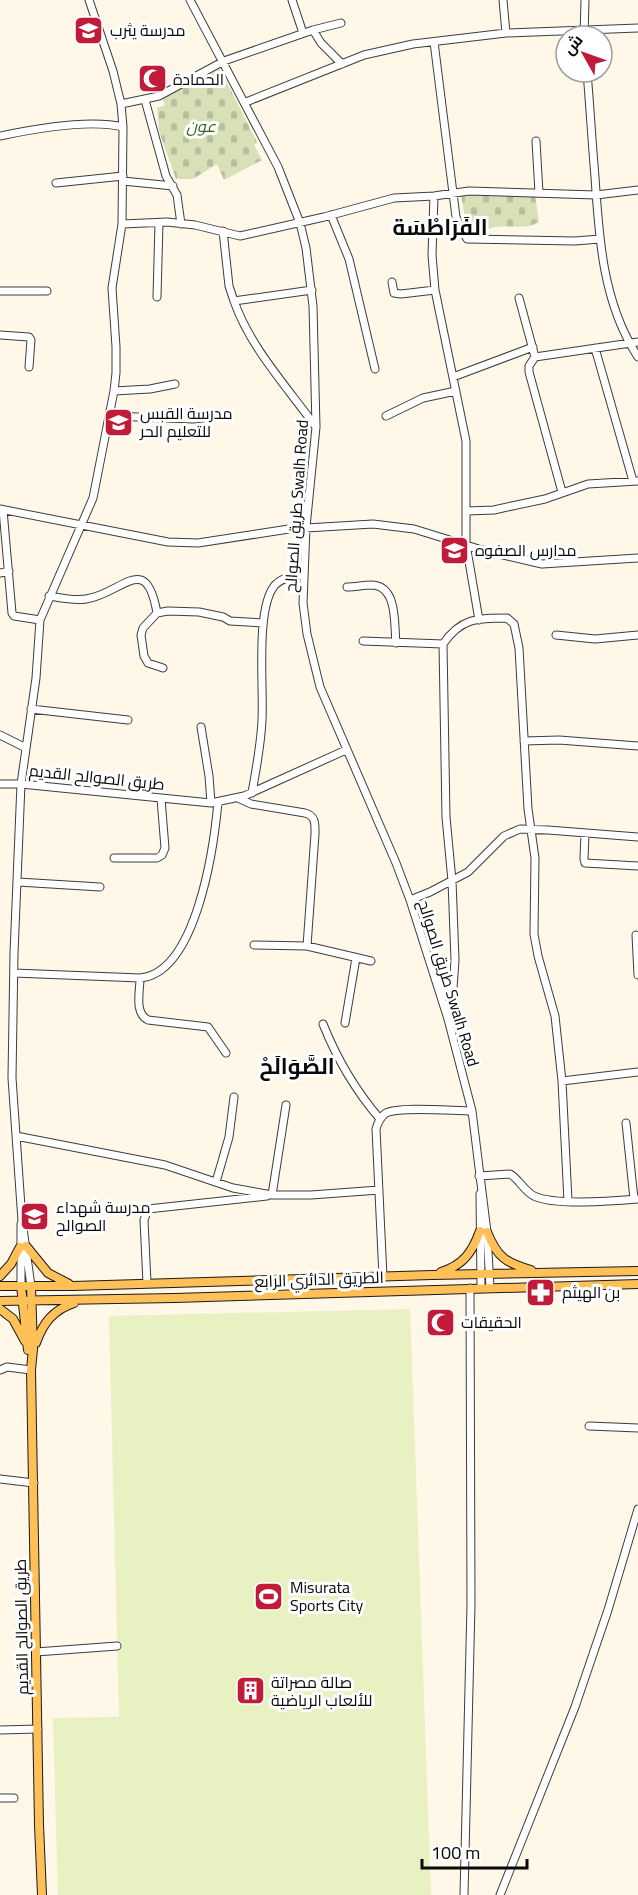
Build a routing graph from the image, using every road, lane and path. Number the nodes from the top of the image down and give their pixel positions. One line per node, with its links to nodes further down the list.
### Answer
1 (89, 0): 20 (street)
2 (190, 0): 15 (street, طريق الصوالح Swalh Road)
3 (291, 0): 11 (street)
4 (503, 0): 12 (street)
5 (585, 0): 7 (street)
6 (341, 22): 9 (street)
7 (584, 24)
8 (638, 28): 10 (street)
9 (313, 30): 11 (street); 16 (street)
10 (614, 30)
11 (303, 33): 15 (street)
12 (506, 33): 13 (street); 14 (street)
13 (554, 33)
14 (434, 42): 16 (street); 28 (street)
15 (224, 61): 18 (street); 19 (street, طريق الصوالح Swalh Road)
16 (342, 64): 19 (street)
17 (588, 84): 30 (street)
18 (145, 100): 20 (street); 26 (street)
19 (246, 102): 34 (street, طريق الصوالح Swalh Road)
20 (121, 104): 21 (street)
21 (123, 128): 22 (street); 24 (street)
22 (0, 136)
23 (536, 141): 29 (street)
24 (123, 178): 25 (street); 26 (street); 35 (street)
25 (56, 183)
26 (172, 186): 36 (street)
27 (638, 190): 30 (street)
28 (454, 193): 29 (street); 31 (street); 38 (street)
29 (539, 193): 30 (street)
30 (596, 195): 38 (street)
31 (434, 196): 32 (street); 41 (street)
32 (331, 216): 34 (street); 55 (street)
33 (159, 223): 35 (street); 36 (street); 44 (street)
34 (300, 223): 37 (street); 40 (street, طريق الصوالح Swalh Road)
35 (122, 224): 58 (street)
36 (181, 224): 37 (street)
37 (223, 231): 46 (street)
38 (600, 239): 49 (street)
39 (392, 282): 41 (street)
40 (312, 290): 46 (street); 63 (street, طريق الصوالح Swalh Road)
41 (435, 290): 56 (street)
42 (0, 291): 43 (street)
43 (47, 291)
44 (157, 297)
45 (519, 298): 50 (street)
46 (234, 300): 63 (street)
47 (0, 335): 54 (street)
48 (638, 342): 49 (street)
49 (629, 344): 51 (street); 53 (street)
50 (533, 347): 52 (street); 56 (street)
51 (595, 348): 52 (street); 64 (street)
52 (535, 357): 65 (street)
53 (638, 357)
54 (29, 367)
55 (375, 369)
56 (453, 377): 59 (street)
57 (175, 384): 58 (street)
58 (114, 391): 60 (street)
59 (456, 391): 62 (street); 67 (street)
60 (109, 416): 61 (street); 68 (street)
61 (217, 416)
62 (386, 416)
63 (316, 427): 69 (street, طريق الصوالح Swalh Road)
64 (635, 481): 65 (street)
65 (562, 492): 67 (street)
66 (2, 510): 68 (street); 72 (street)
67 (467, 511): 70 (street)
68 (82, 524): 69 (street); 76 (street)
69 (306, 527): 70 (street); 74 (street, طريق الصوالح Swalh Road)
70 (466, 544): 71 (street); 79 (street)
71 (638, 558)
72 (9, 571): 73 (street); 78 (street)
73 (0, 573)
74 (304, 574): 80 (street); 94 (street, طريق الصوالح Swalh Road)
75 (347, 587): 84 (street)
76 (49, 596): 77 (street); 78 (street)
77 (157, 613): 80 (street); 86 (street)
78 (40, 620): 87 (street)
79 (479, 620): 85 (street); 91 (street)
80 (263, 623): 97 (street)
81 (638, 634): 82 (street)
82 (556, 635)
83 (363, 641): 84 (street)
84 (396, 643): 85 (street)
85 (443, 644): 106 (street)
86 (163, 668)
87 (31, 709): 88 (street); 93 (street)
88 (128, 720)
89 (201, 727): 100 (street)
90 (0, 735): 93 (street)
91 (524, 741): 92 (street); 101 (street)
92 (638, 746)
93 (24, 747): 96 (street)
94 (346, 750): 97 (street, طريق الصوالح القديم); 109 (street, طريق الصوالح Swalh Road)
95 (0, 784): 96 (street)
96 (21, 784): 99 (street, طريق الصوالح القديم); 107 (street, طريق الصوالح القديم)
97 (252, 793): 98 (street, طريق الصوالح القديم)
98 (238, 798): 100 (street, طريق الصوالح القديم); 112 (street)
99 (160, 799): 100 (street, طريق الصوالح القديم); 104 (street)
100 (214, 803): 117 (street)
101 (530, 829): 102 (street); 106 (street); 123 (street)
102 (585, 833): 103 (street); 105 (street)
103 (638, 837)
104 (114, 858)
105 (638, 866)
106 (452, 881): 109 (street); 118 (street)
107 (18, 882): 108 (street); 115 (street, طريق الصوالح القديم)
108 (100, 887)
109 (410, 900): 118 (street, طريق الصوالح Swalh Road)
110 (636, 935): 116 (street)
111 (254, 945): 112 (street)
112 (307, 946): 113 (street)
113 (356, 958): 114 (street); 119 (street)
114 (371, 962)
115 (14, 973): 117 (street); 129 (street, طريق الصوالح القديم)
116 (638, 975)
117 (141, 978): 121 (street)
118 (441, 993): 126 (street, طريق الصوالح Swalh Road)
119 (345, 1023)
120 (323, 1024): 127 (street)
121 (226, 1053)
122 (638, 1072): 123 (street)
123 (562, 1081): 135 (street)
124 (234, 1097): 131 (street)
125 (286, 1105): 133 (street)
126 (472, 1111): 127 (street); 130 (street, طريق الصوالح Swalh Road)
127 (380, 1119): 132 (street)
128 (626, 1123): 134 (street)
129 (16, 1136): 131 (street); 137 (street, طريق الصوالح القديم)
130 (479, 1176): 135 (street); 136 (street, طريق الصوالح Swalh Road)
131 (216, 1182): 133 (street)
132 (379, 1190): 133 (street); 143 (street)
133 (272, 1195): 144 (street)
134 (636, 1199): 135 (street)
135 (568, 1201)
136 (483, 1232): 139 (main road); 140 (street, طريق الصوالح Swalh Road); 141 (main road)
137 (23, 1247): 142 (main road); 147 (street, طريق الصوالح القديم); 148 (main road)
138 (638, 1271): 139 (main road, الطريق الدائري الرابع)
139 (553, 1272): 140 (main road, الطريق الدائري الرابع)
140 (485, 1274): 141 (main road, الطريق الدائري الرابع); 150 (street, طريق الصوالح Swalh Road)
141 (432, 1275): 143 (main road, الطريق الدائري الرابع)
142 (0, 1276)
143 (383, 1277): 144 (main road, الطريق الدائري الرابع)
144 (147, 1283): 148 (main road, الطريق الدائري الرابع)
145 (638, 1284): 150 (main road, الطريق الدائري الرابع)
146 (0, 1286): 147 (main road, الطريق الدائري الرابع)
147 (26, 1286): 148 (main road, الطريق الدائري الرابع); 153 (main road, طريق الصوالح القديم)
148 (72, 1286)
149 (470, 1288): 150 (main road, الطريق الدائري الرابع); 151 (main road, الطريق الدائري الرابع); 170 (street)
150 (485, 1288)
151 (82, 1300): 153 (main road, الطريق الدائري الرابع); 155 (main road)
152 (0, 1301): 153 (main road, الطريق الدائري الرابع)
153 (27, 1301): 155 (main road, طريق الصوالح القديم)
154 (0, 1309): 155 (main road)
155 (31, 1349): 157 (main road, طريق الصوالح القديم)
156 (0, 1370): 157 (street)
157 (32, 1370): 161 (main road, طريق الصوالح القديم)
158 (590, 1426): 159 (street)
159 (638, 1428)
160 (0, 1479): 161 (street)
161 (34, 1484): 164 (main road, طريق الصوالح القديم)
162 (638, 1509): 171 (street)
163 (117, 1646): 164 (street)
164 (36, 1652): 165 (main road, طريق الصوالح القديم)
165 (38, 1729): 166 (street); 169 (main road, طريق الصوالح القديم)
166 (0, 1730)
167 (0, 1798): 168 (street)
168 (14, 1798)
169 (42, 1895)
170 (464, 1895)
171 (500, 1895)

